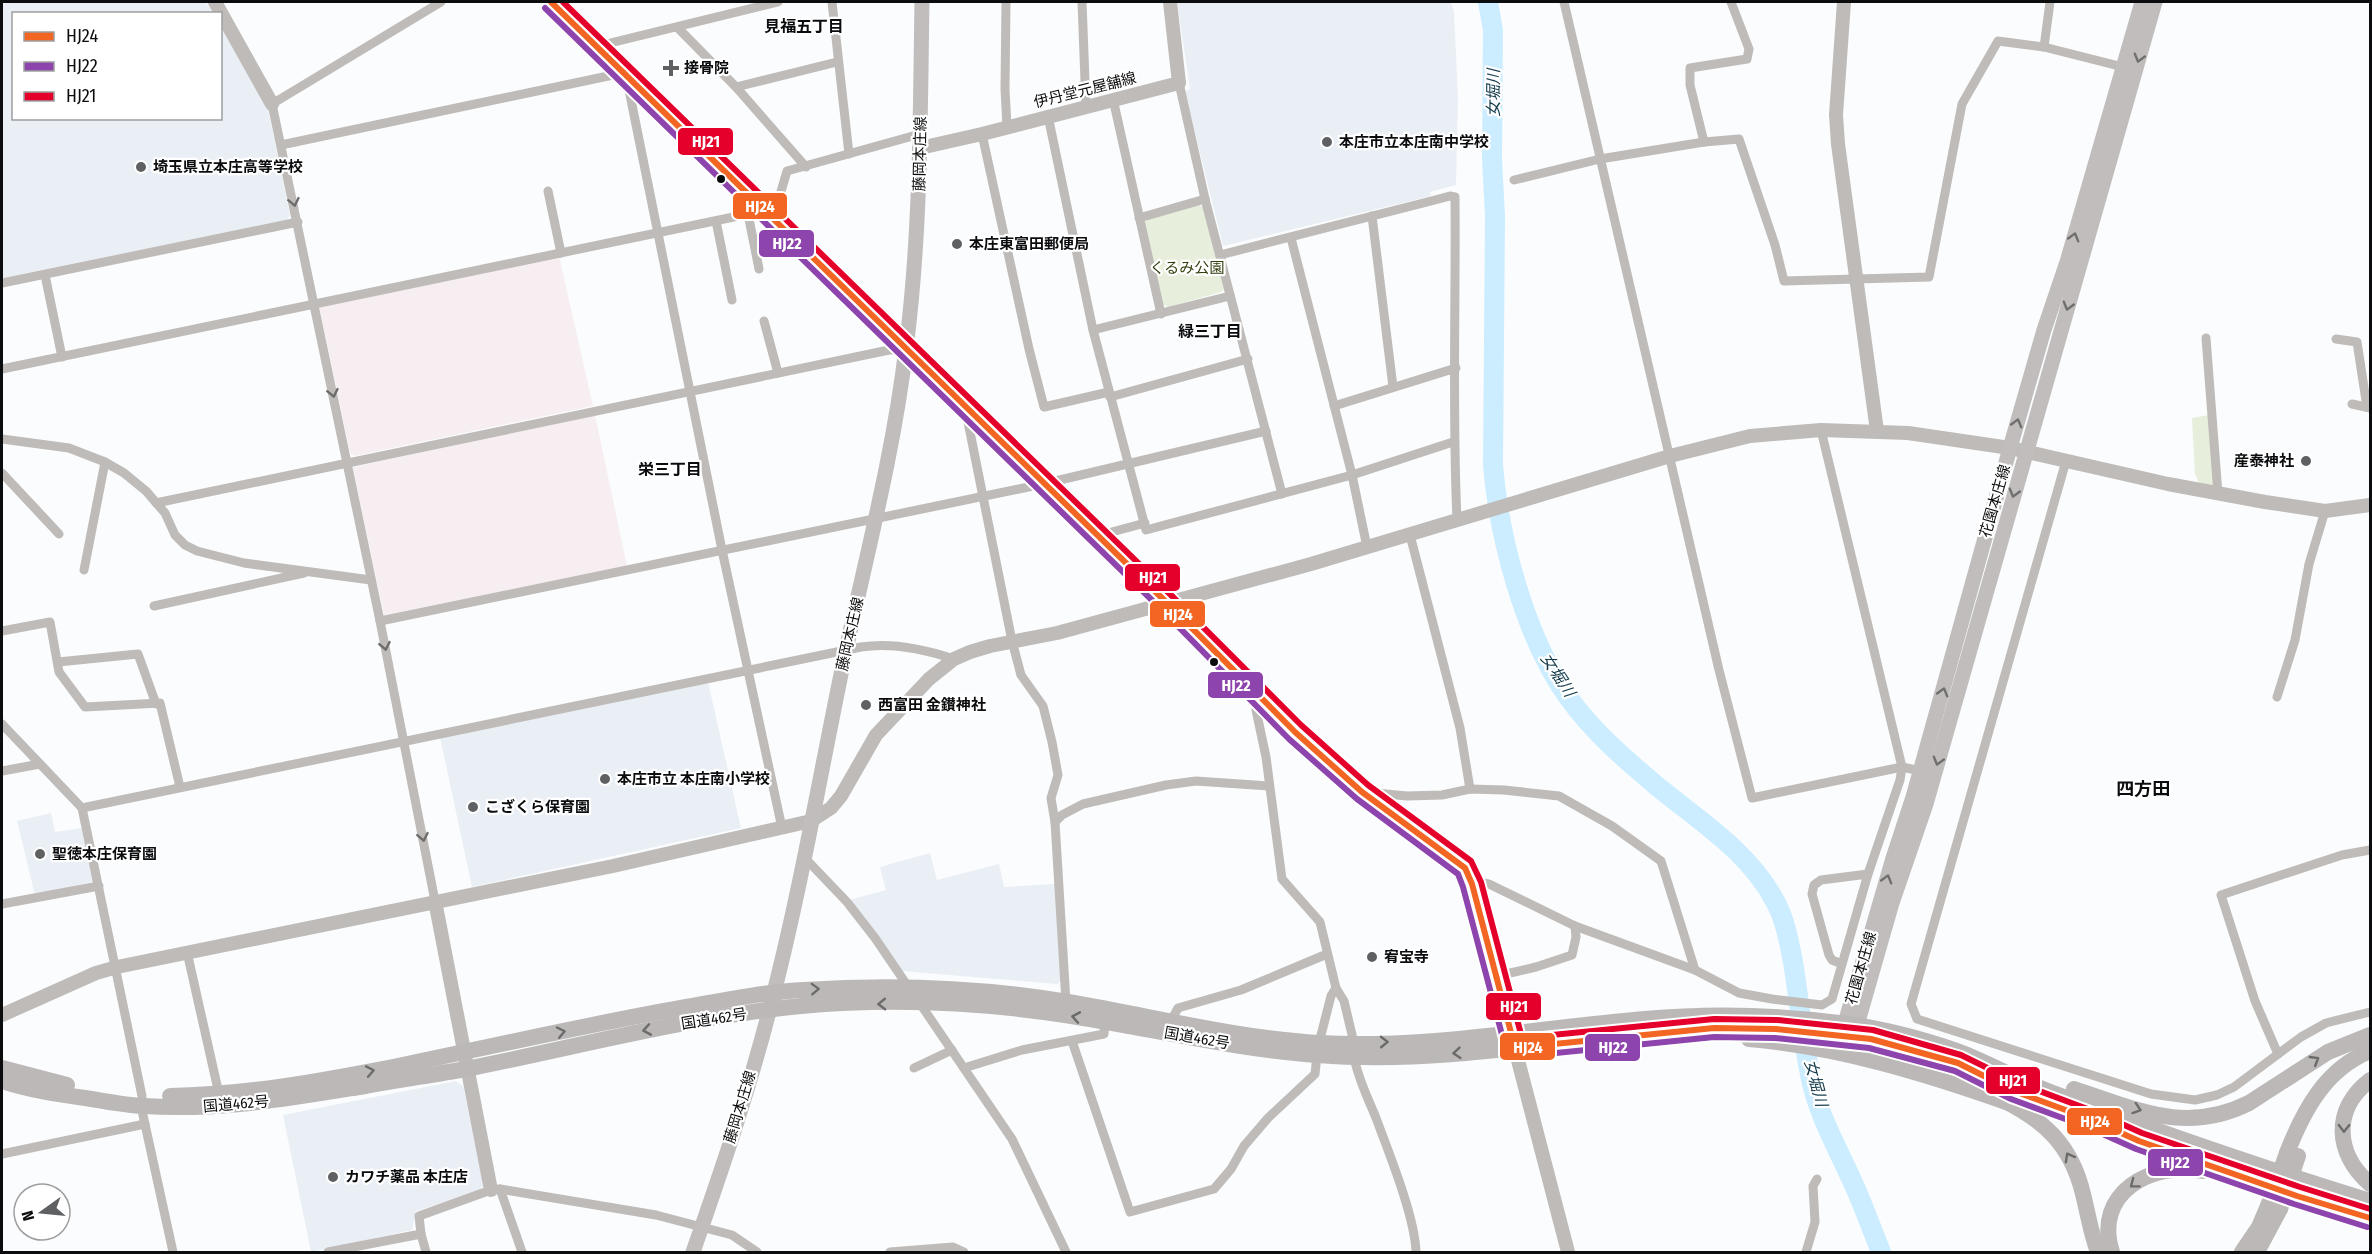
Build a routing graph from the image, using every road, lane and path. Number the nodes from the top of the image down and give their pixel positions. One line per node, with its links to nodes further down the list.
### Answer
1 (441, 2): 26 (street)
2 (551, 2): 17 (street)
3 (778, 2): 16 (street)
4 (832, 2): 19 (street)
5 (922, 2): 31 (main road, 藤岡本庄線)
6 (1006, 2): 29 (street)
7 (1082, 2): 27 (street)
8 (1170, 2): 23 (street)
9 (1564, 2): 35 (street)
10 (1731, 2): 32 (street)
11 (1844, 2): 52 (street)
12 (2050, 2): 18 (street)
13 (2142, 2): 20 (main road, 花園本庄線)
14 (2155, 2): 81 (main road, 花園本庄線, one-way to 81)
15 (222, 15): 26 (street)
16 (678, 28): 17 (street); 24 (street)
17 (598, 46): 21 (street)
18 (2044, 47): 20 (street); 52 (street)
19 (837, 62): 24 (street); 34 (street)
20 (2123, 67): 80 (main road, 花園本庄線, one-way to 20)
21 (622, 71): 22 (street); 33 (street)
22 (632, 81): 40 (street); 46 (street)
23 (1179, 83): 25 (street, 伊丹堂元屋舗線); 39 (street)
24 (736, 87): 36 (street)
25 (1113, 99): 27 (street, 伊丹堂元屋舗線); 42 (street)
26 (272, 104): 33 (street)
27 (1086, 106): 28 (street, 伊丹堂元屋舗線)
28 (1048, 116): 29 (street, 伊丹堂元屋舗線); 59 (street)
29 (1007, 127): 30 (street, 伊丹堂元屋舗線)
30 (982, 134): 31 (street, 伊丹堂元屋舗線); 70 (street)
31 (920, 141): 34 (street); 62 (main road, 藤岡本庄線)
32 (1704, 142): 35 (street); 52 (street)
33 (281, 145): 45 (street, one-way to 45)
34 (849, 154): 36 (street)
35 (1600, 159): 37 (street); 82 (street)
36 (806, 166): 43 (street)
37 (1514, 180)
38 (548, 191): 48 (street)
39 (1205, 200): 42 (street); 49 (street)
40 (754, 210): 43 (street); 44 (street); 50 (street)
41 (1372, 216): 47 (street); 65 (street); 68 (street)
42 (1139, 218): 57 (street)
43 (773, 219): 62 (street)
44 (717, 221): 46 (street); 55 (street)
45 (298, 222): 51 (street); 56 (street)
46 (657, 233): 48 (street); 69 (street)
47 (1292, 238): 49 (street); 72 (street)
48 (561, 253): 56 (street)
49 (1220, 255): 54 (street)
50 (759, 269)
51 (45, 275): 53 (street); 63 (street)
52 (1856, 279): 76 (street)
53 (2, 283)
54 (1230, 296): 57 (street); 64 (street)
55 (732, 300)
56 (315, 303): 63 (street); 85 (street, one-way to 85)
57 (1161, 314): 59 (street)
58 (764, 321): 67 (street)
59 (1093, 330): 70 (street)
60 (2206, 338): 90 (street)
61 (2336, 339): 73 (street)
62 (906, 350): 67 (street); 74 (street); 96 (main road, 藤岡本庄線)
63 (62, 357): 66 (street)
64 (1248, 359): 70 (street); 77 (street)
65 (1456, 368): 68 (street); 79 (street)
66 (2, 369)
67 (778, 373): 69 (street)
68 (1393, 387): 72 (street)
69 (691, 392): 85 (street); 103 (street)
70 (1109, 394): 86 (street)
71 (2352, 404): 73 (street)
72 (1334, 405): 88 (street)
73 (2369, 407)
74 (972, 415): 89 (street); 92 (street)
75 (1821, 430): 76 (street); 82 (street); 122 (street)
76 (1877, 430): 80 (street)
77 (1266, 431): 86 (street); 91 (street)
78 (2, 439): 84 (street)
79 (1453, 442): 88 (street); 97 (street)
80 (2010, 448): 81 (street); 124 (main road, 花園本庄線, one-way to 80)
81 (2026, 452): 83 (street); 158 (main road, 花園本庄線, one-way to 158)
82 (1670, 456): 97 (street); 122 (street)
83 (2066, 461): 90 (street); 168 (street)
84 (105, 462): 93 (street); 104 (street)
85 (347, 462): 93 (street); 106 (street)
86 (1127, 464): 89 (street); 98 (street)
87 (2, 473): 99 (street)
88 (1352, 475): 91 (street); 102 (street)
89 (1043, 484): 92 (street); 101 (street)
90 (2218, 494): 95 (street)
91 (1282, 495): 98 (street)
92 (984, 496): 96 (street); 111 (street)
93 (156, 503): 105 (street)
94 (2370, 505): 95 (street)
95 (2325, 511): 117 (street)
96 (877, 518): 103 (street); 112 (main road, 藤岡本庄線)
97 (1457, 520): 100 (street)
98 (1145, 523): 101 (street)
99 (59, 534)
100 (1410, 535): 102 (street); 127 (street)
101 (1097, 536): 107 (street)
102 (1367, 547): 107 (street)
103 (722, 550): 109 (street); 115 (street)
104 (84, 570)
105 (312, 571): 106 (street); 108 (street)
106 (371, 580): 109 (street)
107 (1167, 603): 111 (street); 116 (street)
108 (154, 606)
109 (380, 621): 120 (street, one-way to 120)
110 (2, 631): 114 (street)
111 (1012, 641): 113 (street); 131 (street)
112 (847, 649): 113 (street); 115 (street); 130 (main road, 藤岡本庄線)
113 (954, 659): 130 (street)
114 (57, 662): 118 (street); 118 (street)
115 (747, 669): 120 (street); 132 (street)
116 (1261, 697): 125 (street); 128 (street)
117 (2277, 697)
118 (156, 704): 126 (street)
119 (2, 724): 121 (street)
120 (404, 741): 126 (street); 138 (street, one-way to 138)
121 (40, 764): 123 (street); 129 (street)
122 (1902, 767): 124 (street); 135 (street)
123 (2, 771)
124 (1921, 771): 158 (main road, 花園本庄線, one-way to 124)
125 (1269, 786): 131 (street); 142 (street)
126 (180, 787): 129 (street)
127 (1470, 789): 128 (street); 145 (street)
128 (1362, 792): 136 (street)
129 (82, 808): 137 (street)
130 (812, 822): 132 (street); 134 (main road, 藤岡本庄線)
131 (1055, 822): 150 (street)
132 (782, 828): 138 (street)
133 (2370, 850): 168 (street)
134 (804, 857): 147 (street); 149 (main road, 藤岡本庄線)
135 (1868, 874): 143 (street); 157 (street)
136 (1472, 884): 140 (street); 146 (street)
137 (99, 886): 139 (street); 144 (street)
138 (435, 901): 141 (street); 169 (street)
139 (2, 904)
140 (1575, 926): 145 (street); 146 (street)
141 (187, 952): 144 (street); 176 (street)
142 (1327, 954): 148 (street); 155 (street)
143 (1837, 963)
144 (117, 967): 154 (street); 177 (street)
145 (1695, 970): 157 (street)
146 (1497, 976): 162 (street)
147 (909, 987): 149 (highway, 国道462号, one-way to 147); 150 (highway, 国道462号); 151 (street)
148 (1336, 988): 163 (street); 165 (street)
149 (774, 992): 152 (main road, 藤岡本庄線); 169 (highway, 国道462号, one-way to 149)
150 (1066, 1002): 155 (highway, 国道462号)
151 (920, 1003): 152 (highway, 国道462号, one-way to 152); 156 (highway, 国道462号, one-way to 151); 164 (street)
152 (770, 1010): 169 (highway, 国道462号, one-way to 169); 188 (main road, 藤岡本庄線)
153 (2370, 1012): 168 (street)
154 (2, 1015)
155 (1171, 1021): 163 (highway, 国道462号)
156 (1105, 1022): 161 (street); 163 (highway, 国道462号)
157 (1824, 1027): 158 (highway, 国道462号); 159 (highway); 159 (highway, 国道462号); 178 (highway)
158 (1851, 1028): 167 (highway, 国道462号); 178 (highway); 187 (highway, 国道462号)
159 (1776, 1029): 162 (highway, 国道462号); 162 (highway, 国道462号)
160 (2370, 1035): 167 (highway, one-way to 160)
161 (1072, 1041): 163 (street); 173 (street)
162 (1513, 1041): 165 (highway, 国道462号); 200 (street)
163 (1318, 1049): 165 (highway, 国道462号)
164 (952, 1050): 172 (street); 173 (street)
165 (1354, 1050): 199 (street)
166 (2370, 1051): 181 (highway)
167 (1961, 1053): 185 (highway, 国道462号)
168 (2277, 1054)
169 (465, 1061): 176 (highway, 国道462号, one-way to 169); 177 (highway, 国道462号); 184 (street)
170 (2370, 1063): 181 (highway)
171 (2, 1068): 177 (highway, 国道462号)
172 (914, 1068)
173 (964, 1068): 198 (street)
174 (2370, 1080): 183 (highway, one-way to 183)
175 (2, 1081): 177 (highway, 国道462号)
176 (219, 1094): 177 (highway, 国道462号)
177 (142, 1101): 179 (street)
178 (2009, 1103): 202 (highway, one-way to 178)
179 (145, 1124): 180 (street); 190 (street)
180 (2, 1154)
181 (2293, 1154): 186 (highway, bridge)
182 (1817, 1179): 201 (street)
183 (2370, 1184)
184 (496, 1190): 188 (street); 189 (street); 193 (street)
185 (2370, 1201)
186 (2274, 1208): 204 (highway); 205 (highway)
187 (2370, 1219): 203 (highway, one-way to 203)
188 (702, 1228): 194 (main road, 藤岡本庄線); 195 (street)
189 (421, 1233): 191 (street); 192 (street)
190 (173, 1252)
191 (328, 1252)
192 (426, 1252)
193 (522, 1252)
194 (693, 1252)
195 (757, 1252)
196 (890, 1252): 197 (street)
197 (964, 1252)
198 (1066, 1252)
199 (1416, 1252)
200 (1569, 1252)
201 (1806, 1252)
202 (2098, 1252)
203 (2112, 1252)
204 (2242, 1252)
205 (2258, 1252)

